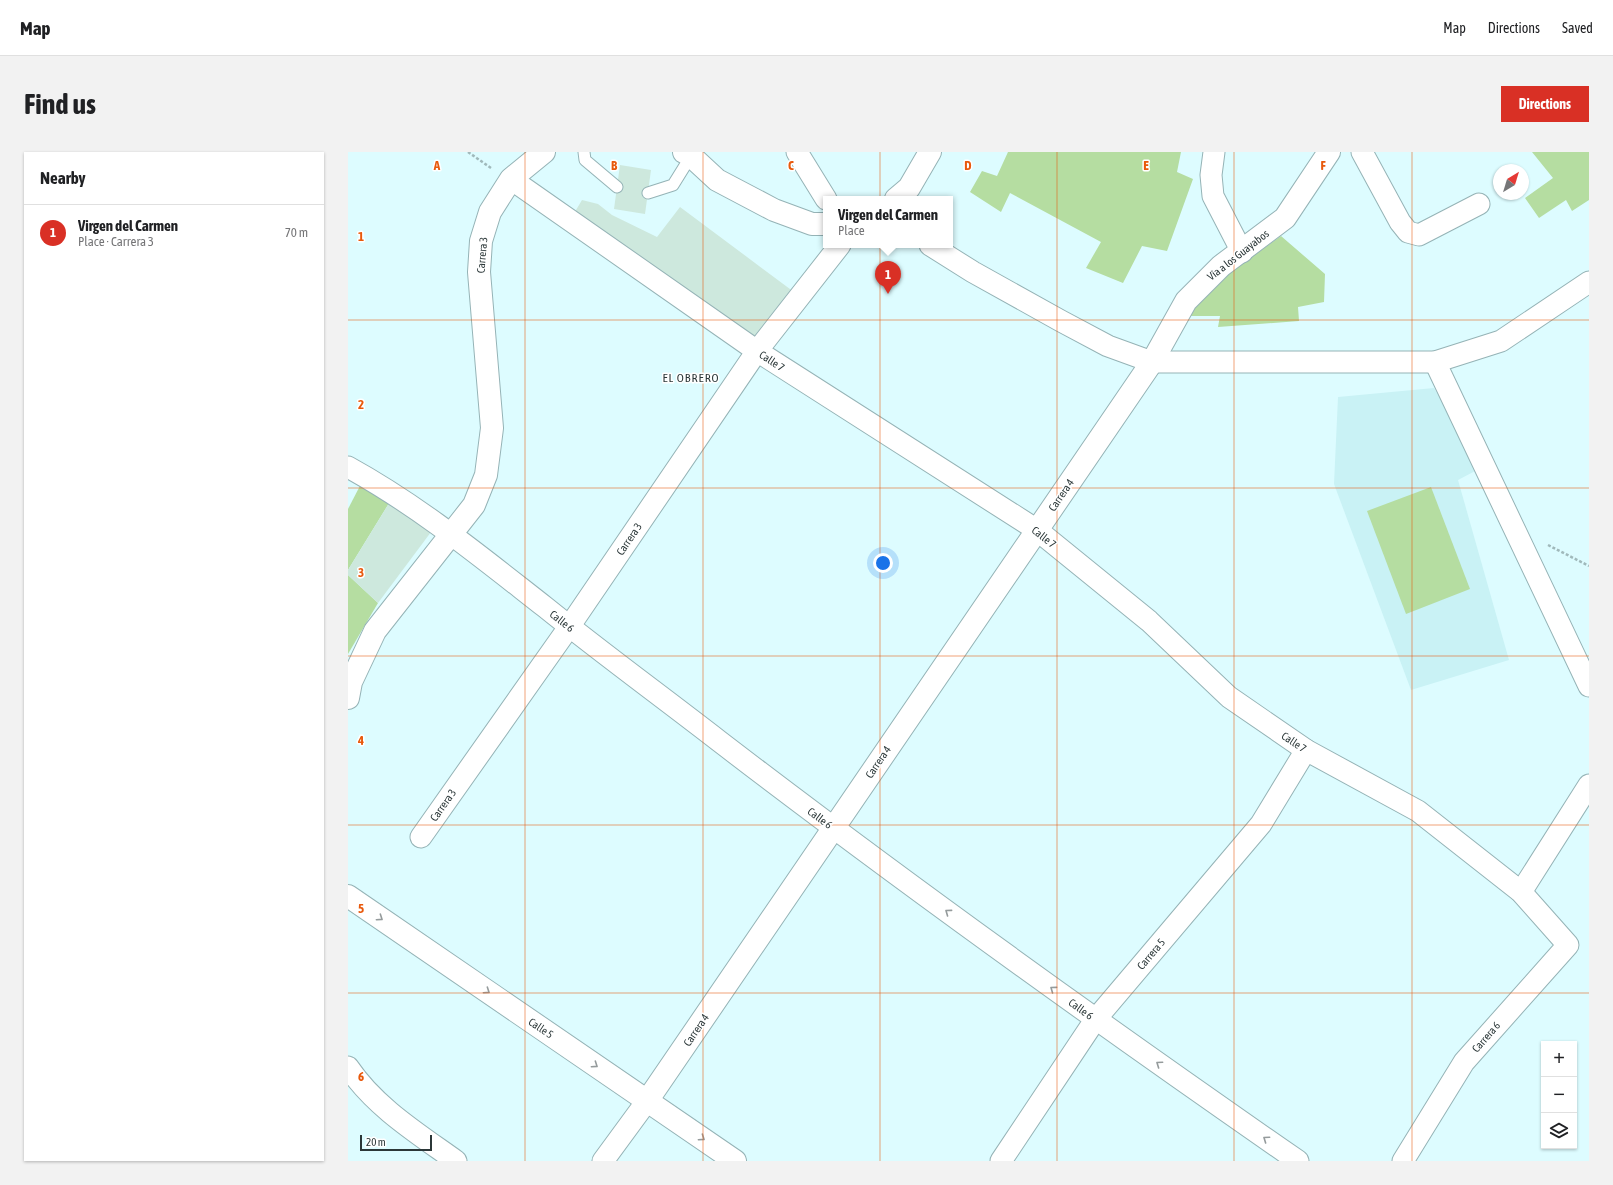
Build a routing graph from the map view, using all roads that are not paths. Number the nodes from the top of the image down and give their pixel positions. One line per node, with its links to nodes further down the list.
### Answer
1 (544, 152): 9 (main road, Carrera 3)
2 (584, 152): 10 (lane)
3 (797, 152): 12 (street)
4 (1214, 152): 18 (street)
5 (1329, 152): 18 (main road, Vía a los Guayabos)
6 (1362, 152): 14 (street)
7 (688, 154): 11 (lane); 15 (main road)
8 (929, 154): 13 (main road)
9 (511, 179): 20 (street, Calle 7); 25 (main road, Carrera 3)
10 (617, 187)
11 (648, 193)
12 (824, 196)
13 (900, 196)
14 (1479, 204)
15 (823, 224)
16 (838, 248): 20 (street, Carrera 3)
17 (935, 248): 21 (street)
18 (1242, 252): 21 (main road, Vía a los Guayabos)
19 (1589, 282): 22 (street)
20 (757, 351): 24 (street, Calle 7); 26 (street, Carrera 3)
21 (1152, 362): 22 (street); 24 (main road, Carrera 4)
22 (1435, 362): 27 (street)
23 (348, 467): 25 (street, Calle 6)
24 (1037, 530): 29 (street, Calle 7); 31 (main road, Carrera 4)
25 (452, 534): 26 (street, Calle 6); 28 (main road, Carrera 3)
26 (569, 627): 31 (street, Calle 6); 32 (street, Carrera 3)
27 (1589, 686)
28 (348, 698)
29 (1306, 750): 33 (street, Calle 7); 36 (street, Carrera 5)
30 (1589, 785): 33 (street)
31 (833, 828): 36 (street, Calle 6, one-way to 31); 38 (main road, Carrera 4)
32 (421, 837)
33 (1521, 892): 35 (street, Calle 7)
34 (348, 896): 38 (main road, Calle 5, one-way to 38)
35 (1552, 926): 44 (street, Carrera 6)
36 (1095, 1020): 42 (street, Carrera 5); 43 (street, Calle 6, one-way to 36)
37 (348, 1067): 39 (street)
38 (647, 1101): 40 (street, Carrera 4); 41 (main road, Calle 5, one-way to 41)
39 (456, 1161)
40 (603, 1161)
41 (735, 1161)
42 (1001, 1161)
43 (1298, 1161)
44 (1403, 1161)

